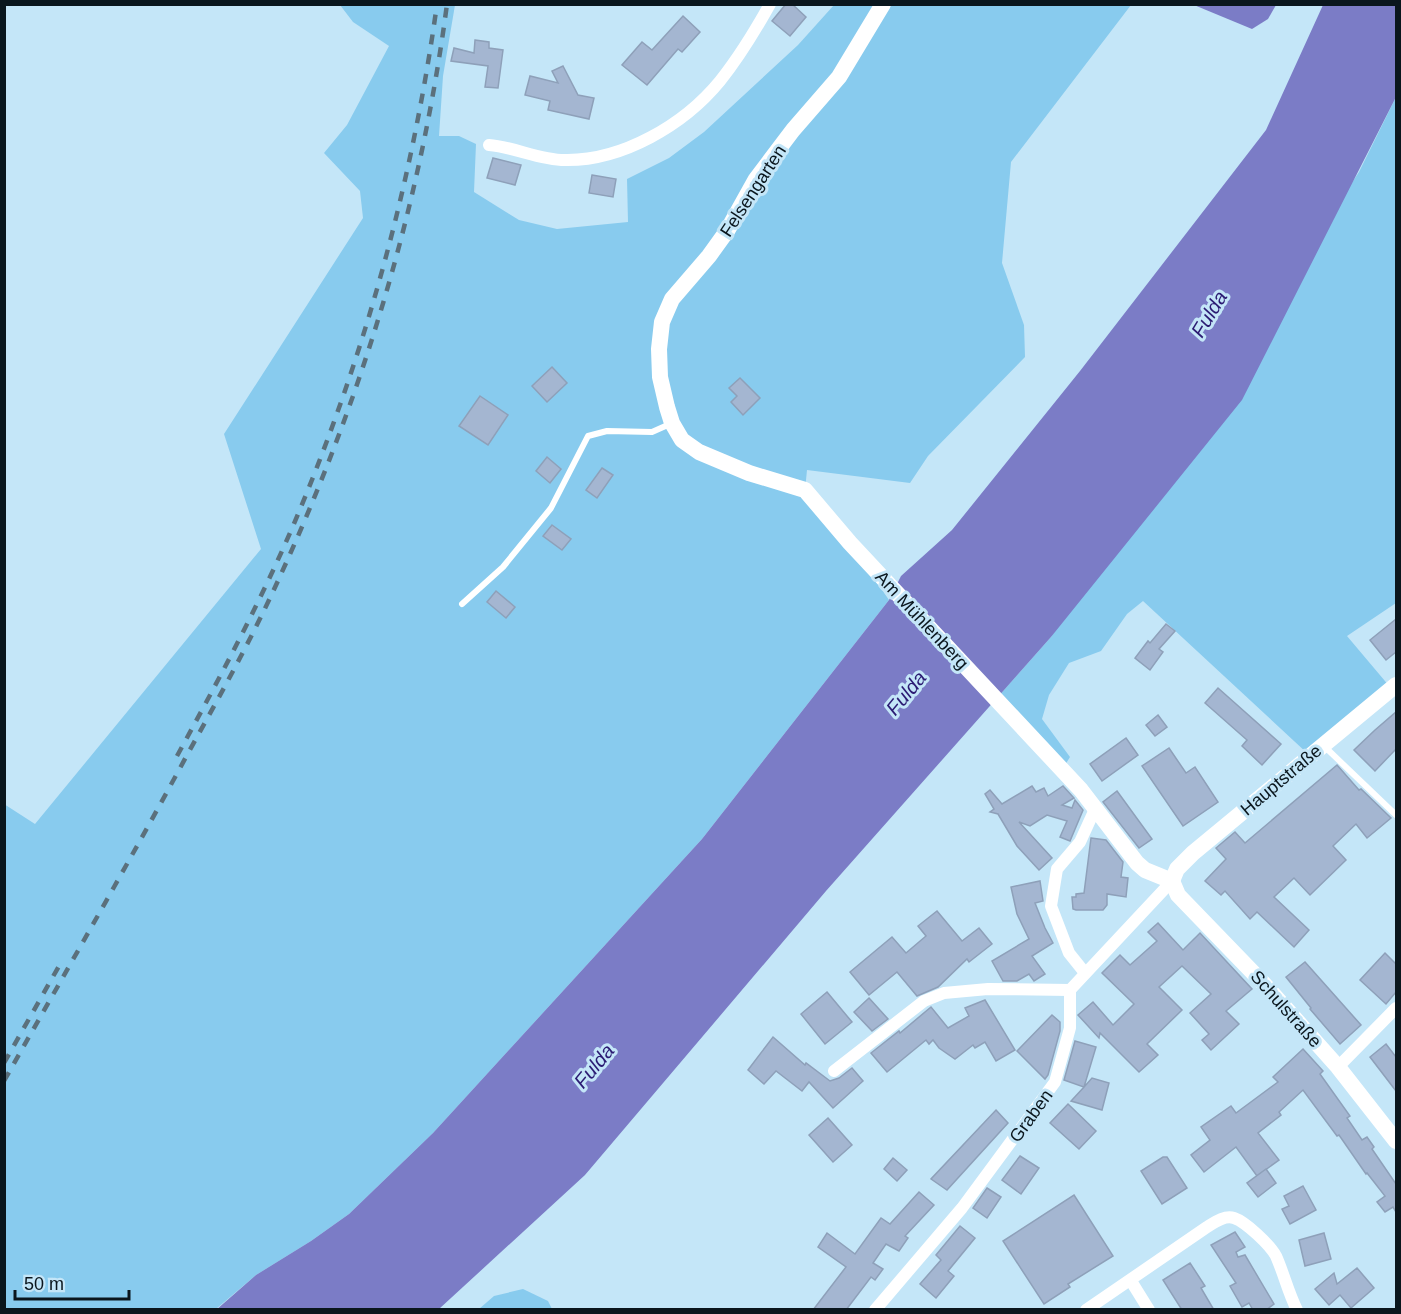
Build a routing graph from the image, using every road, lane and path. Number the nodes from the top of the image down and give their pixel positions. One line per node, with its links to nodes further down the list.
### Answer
1 (770, 4): 3 (street)
2 (883, 4): 4 (street, Felsengarten)
3 (489, 145)
4 (663, 389): 5 (street, Am Mühlenberg)
5 (672, 423): 6 (lane); 9 (street, Am Mühlenberg)
6 (462, 604)
7 (1396, 685): 8 (street, Hauptstraße)
8 (1322, 745): 10 (lane); 11 (street, Hauptstraße)
9 (1096, 807): 11 (street, Am Mühlenberg); 12 (street)
10 (1396, 814)
11 (1172, 881): 12 (street); 15 (street, Schulstraße)
12 (1085, 973): 13 (street)
13 (1070, 990): 16 (street); 19 (street, Graben)
14 (1396, 1008): 15 (street)
15 (1338, 1067): 17 (street, Schulstraße)
16 (834, 1071)
17 (1396, 1141)
18 (1131, 1281): 20 (street); 21 (street); 22 (street)
19 (875, 1310)
20 (1086, 1310)
21 (1149, 1310)
22 (1297, 1310)

